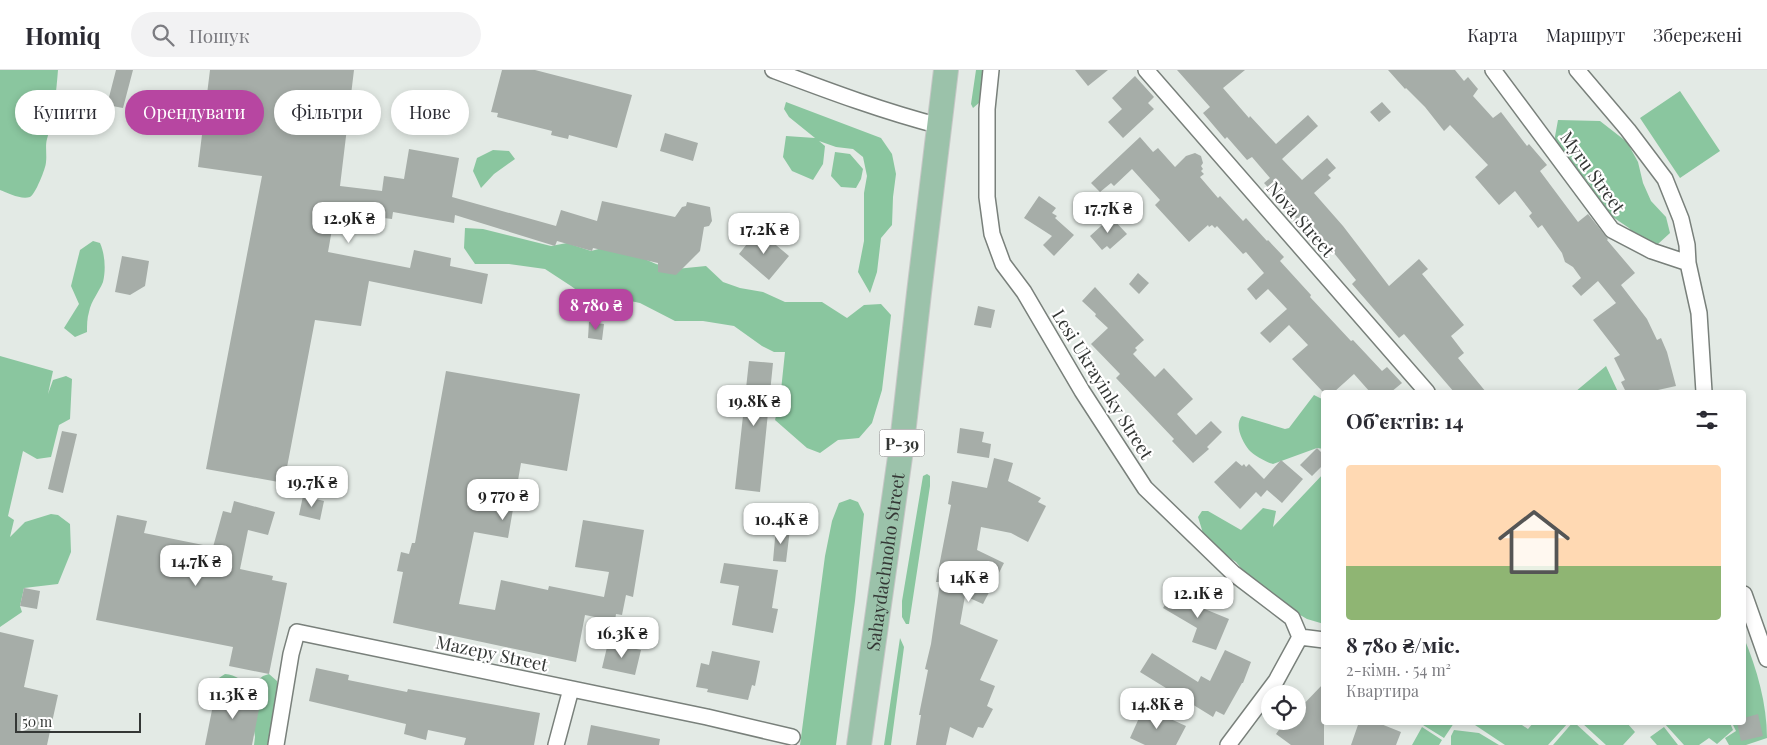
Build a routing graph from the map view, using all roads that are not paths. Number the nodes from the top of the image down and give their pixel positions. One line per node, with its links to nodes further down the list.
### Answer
1 (773, 70): 7 (street)
2 (946, 70): 7 (main road, Р-39)
3 (991, 70): 12 (street, Lesi Ukrayinky Street)
4 (1146, 70): 9 (street, Nova Street)
5 (1493, 70): 8 (street, Myru Street)
6 (1577, 70): 8 (street)
7 (939, 134): 19 (main road, Sahaydachnoho Street / Р-39)
8 (1688, 263): 10 (street)
9 (1425, 390)
10 (1704, 390)
11 (1746, 600): 14 (street)
12 (1300, 637): 13 (street); 20 (street)
13 (1321, 640)
14 (1767, 659)
15 (571, 689): 16 (street, Mazepy Street); 17 (street, Mazepy Street); 18 (street)
16 (792, 737)
17 (276, 745)
18 (556, 745)
19 (860, 745)
20 (1228, 745)

